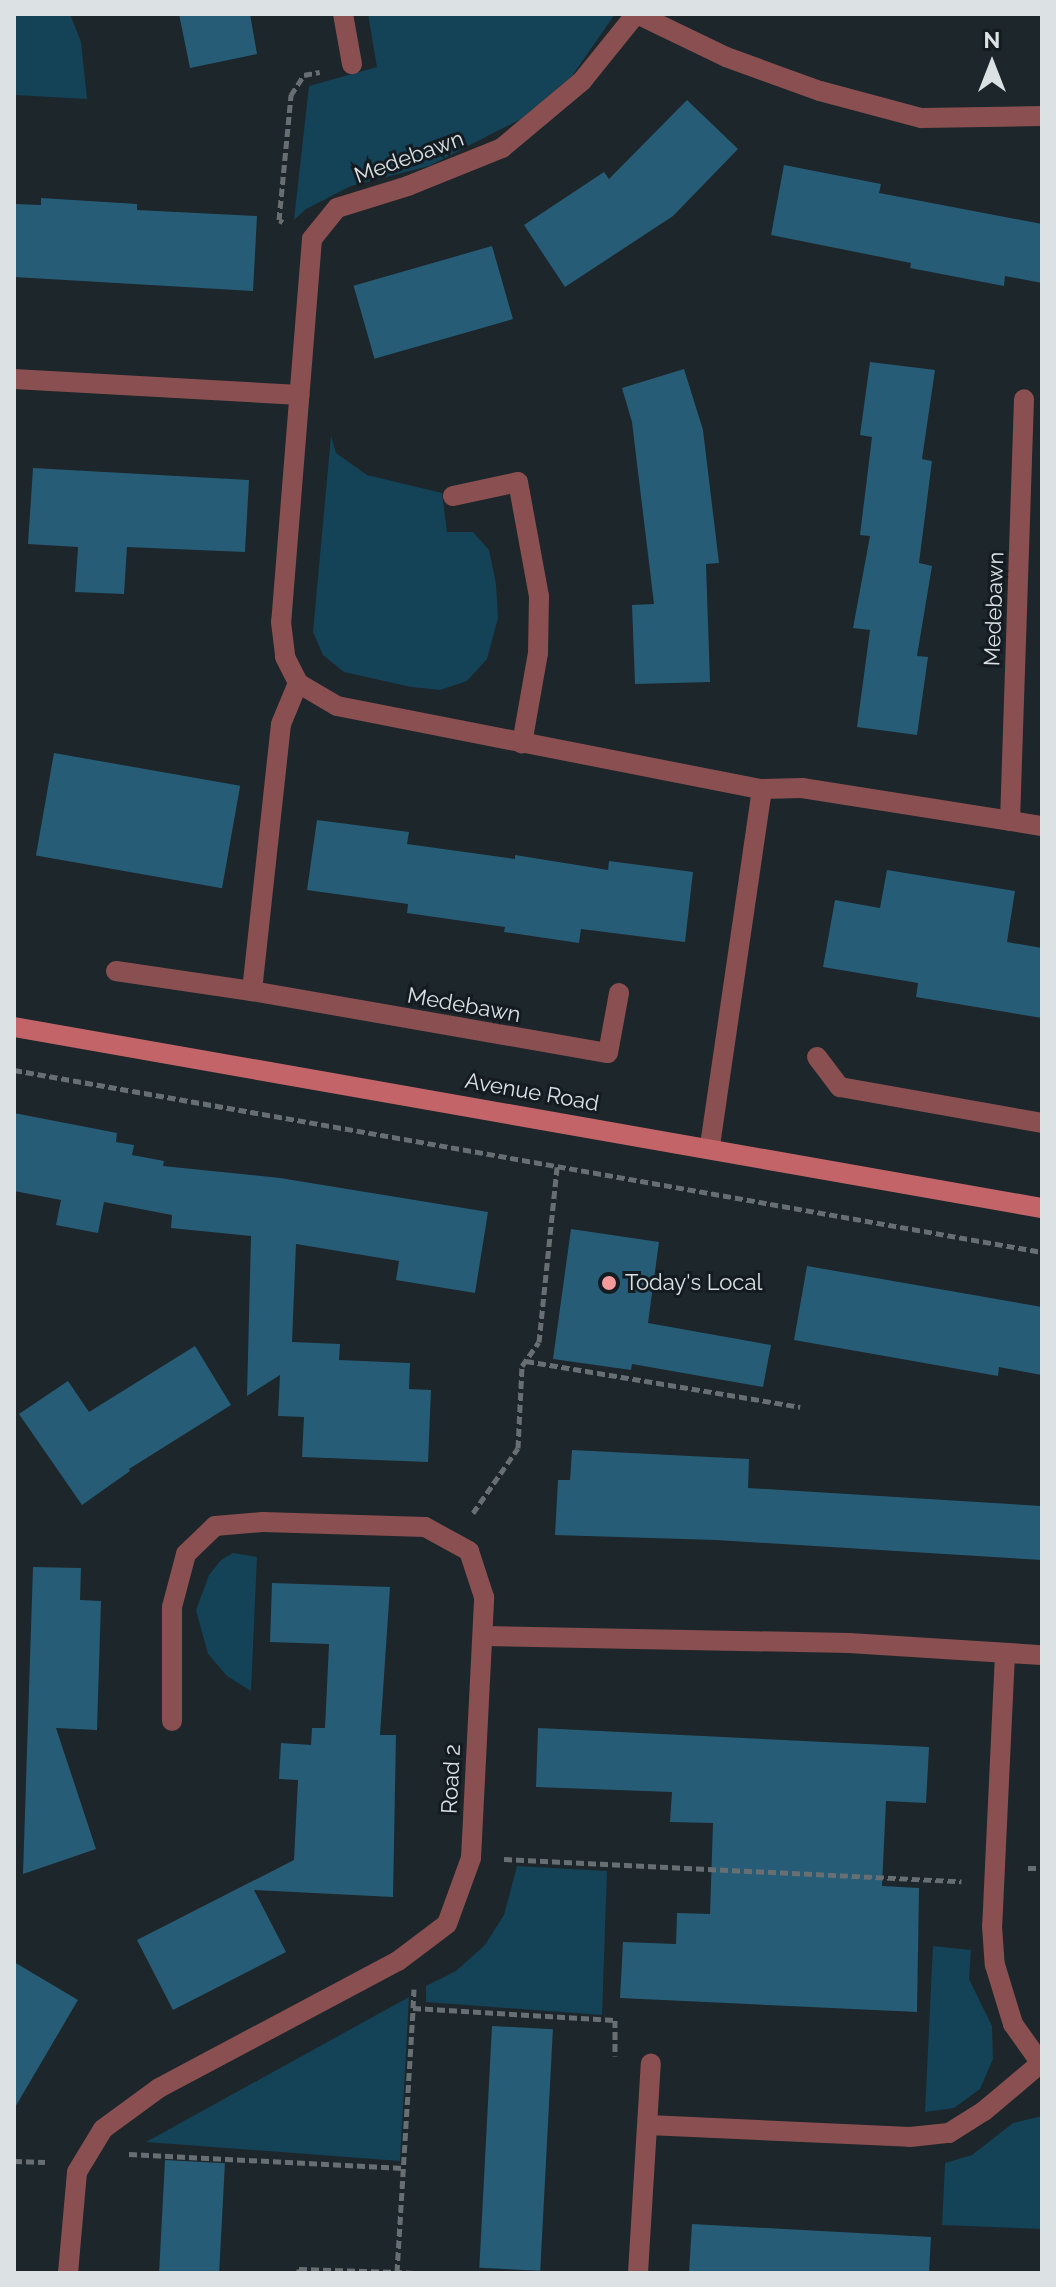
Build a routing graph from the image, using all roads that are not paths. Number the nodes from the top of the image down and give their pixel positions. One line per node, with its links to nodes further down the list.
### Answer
1 (343, 14): 3 (street)
2 (636, 14): 4 (street, Medebawn); 6 (street, Medebawn)
3 (352, 64)
4 (1042, 116)
5 (14, 379): 6 (street)
6 (300, 395): 9 (street)
7 (1024, 399): 12 (street, Medebawn)
8 (453, 496): 10 (street)
9 (298, 683): 10 (street); 15 (street)
10 (522, 744): 11 (street)
11 (762, 789): 12 (street); 20 (street)
12 (1010, 821): 13 (street)
13 (1042, 826)
14 (116, 971): 15 (street, Medebawn)
15 (252, 991): 16 (street, Medebawn)
16 (619, 993)
17 (14, 1027): 20 (main road, Avenue Road)
18 (817, 1057): 19 (street)
19 (1042, 1123)
20 (710, 1147): 21 (main road, Avenue Road)
21 (1042, 1208)
22 (483, 1636): 23 (street); 25 (street, Road 2); 29 (street, Road 2)
23 (1005, 1654): 24 (street); 27 (street)
24 (1042, 1655)
25 (172, 1721)
26 (651, 2063): 28 (street)
27 (1041, 2064): 28 (street)
28 (648, 2125): 30 (street)
29 (68, 2273)
30 (638, 2273)

